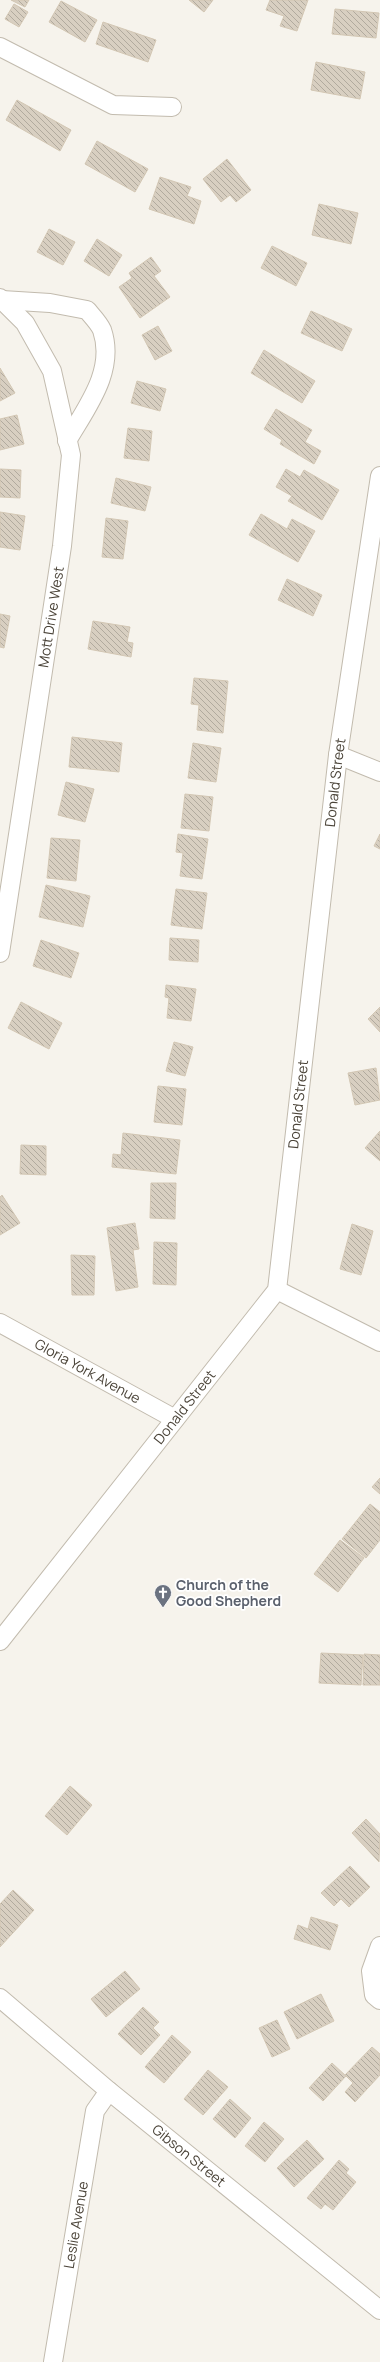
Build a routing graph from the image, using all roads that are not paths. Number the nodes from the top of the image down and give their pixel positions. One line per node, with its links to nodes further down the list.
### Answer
1 (0, 47): 2 (street)
2 (172, 107)
3 (1, 299): 4 (street, Mott Drive West); 4 (street)
4 (67, 441): 8 (street, Mott Drive West)
5 (380, 476): 6 (street, Donald Street)
6 (338, 755): 7 (street); 9 (street, Donald Street)
7 (380, 772)
8 (0, 953)
9 (277, 1290): 11 (street); 12 (street, Donald Street)
10 (0, 1323): 12 (street, Gloria York Avenue)
11 (380, 1342)
12 (175, 1419): 13 (street, Donald Street)
13 (0, 1640)
14 (380, 1946): 16 (street)
15 (0, 1998): 17 (street, Gibson Street)
16 (380, 2000)
17 (109, 2091): 18 (street, Gibson Street); 19 (street, Leslie Avenue)
18 (380, 2310)
19 (53, 2362)

